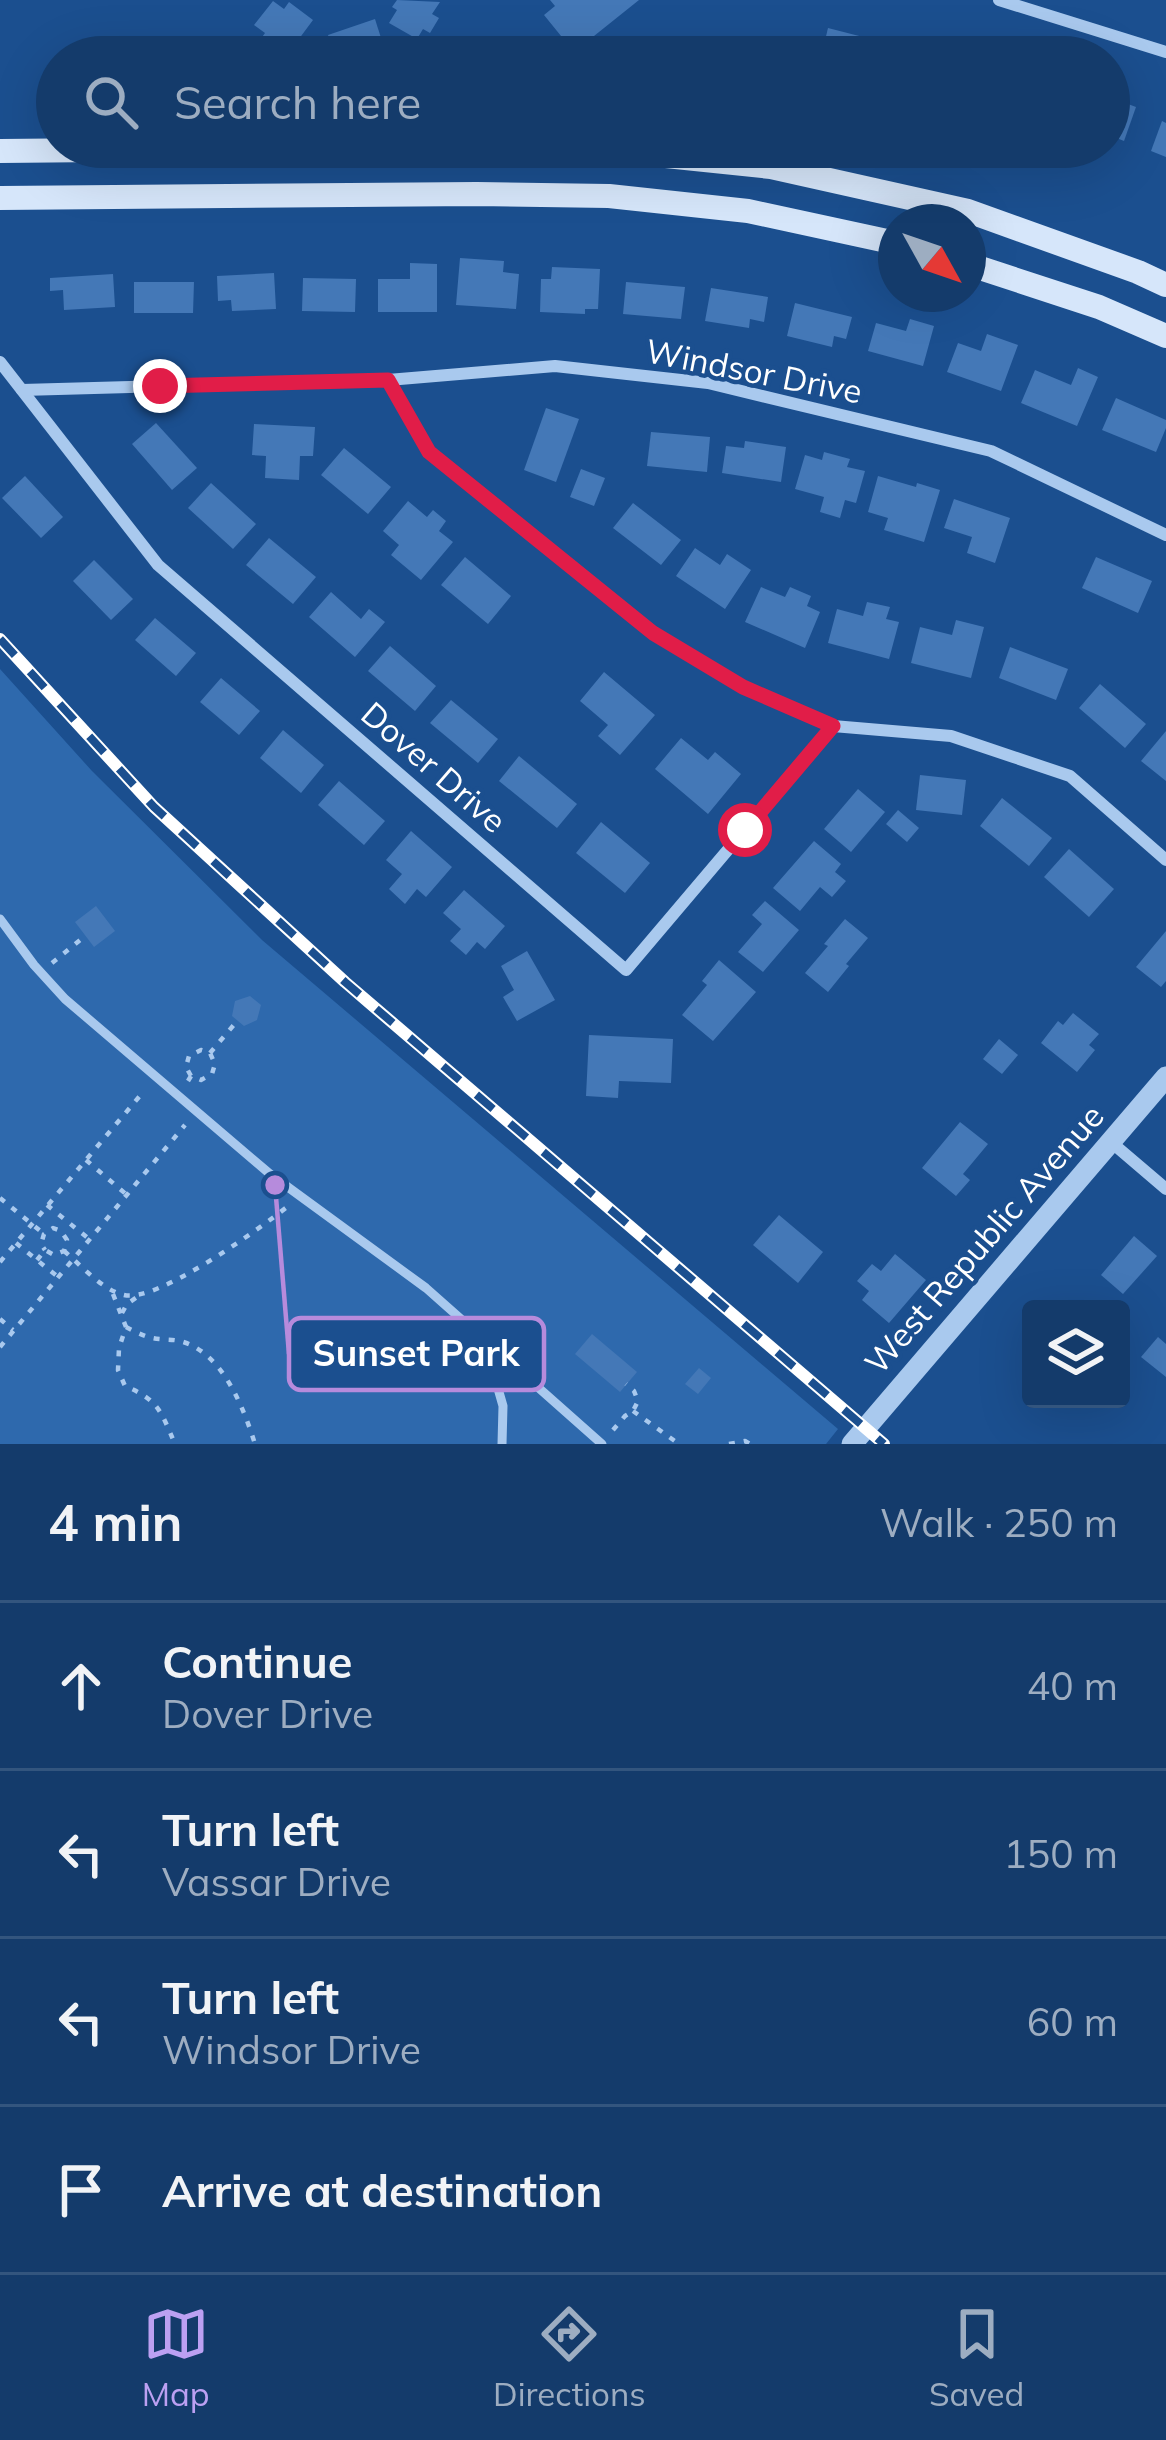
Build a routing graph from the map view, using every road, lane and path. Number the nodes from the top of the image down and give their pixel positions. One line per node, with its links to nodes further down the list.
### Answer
1 (999, 0): 2 (street)
2 (1115, 36)
3 (1130, 41): 4 (street)
4 (1166, 52)
5 (0, 151): 6 (main road)
6 (36, 151)
7 (775, 168): 11 (main road)
8 (0, 198): 9 (main road)
9 (878, 239)
10 (986, 270): 12 (main road)
11 (1166, 285)
12 (1166, 336)
13 (0, 362): 15 (street, Dover Drive)
14 (388, 380): 15 (street, Windsor Drive); 16 (street, Windsor Drive); 17 (street)
15 (22, 389): 17 (street, Dover Drive)
16 (1166, 535)
17 (833, 726): 18 (street)
18 (1166, 860)
19 (0, 920): 21 (lane)
20 (85, 936): 21 (path)
21 (40, 972): 25 (lane)
22 (238, 1020): 23 (path)
23 (210, 1053): 24 (path); 24 (path)
24 (191, 1076): 27 (path)
25 (156, 1077): 27 (lane); 30 (path)
26 (1166, 1077): 29 (street, West Republic Avenue)
27 (177, 1094): 28 (lane)
28 (196, 1111): 32 (path); 33 (lane)
29 (1111, 1142): 31 (street); 65 (street, West Republic Avenue)
30 (86, 1160): 32 (path); 35 (path)
31 (1166, 1190)
32 (127, 1195): 40 (path)
33 (299, 1197): 49 (path); 54 (lane)
34 (0, 1198): 37 (path)
35 (47, 1205): 36 (path); 37 (path)
36 (69, 1222): 38 (path); 40 (path)
37 (32, 1224): 39 (path); 41 (path)
38 (62, 1231): 39 (path); 43 (path)
39 (44, 1234): 42 (path)
40 (89, 1239): 44 (path)
41 (16, 1243): 45 (path); 46 (path)
42 (45, 1250): 43 (path); 45 (path)
43 (64, 1251): 44 (path)
44 (73, 1259): 47 (path); 48 (path)
45 (37, 1260): 47 (path)
46 (0, 1262)
47 (58, 1277): 53 (path)
48 (110, 1289): 49 (path); 50 (path)
49 (137, 1297): 50 (path)
50 (122, 1313): 52 (path)
51 (0, 1319): 53 (path)
52 (126, 1327): 58 (path); 59 (path)
53 (14, 1330): 55 (path)
54 (478, 1336): 60 (lane); 61 (lane)
55 (0, 1347)
56 (626, 1384): 57 (path)
57 (633, 1412): 61 (path); 62 (path)
58 (175, 1444)
59 (255, 1444)
60 (502, 1444)
61 (602, 1444)
62 (679, 1444)
63 (729, 1444): 64 (path)
64 (750, 1444)
65 (852, 1444)

